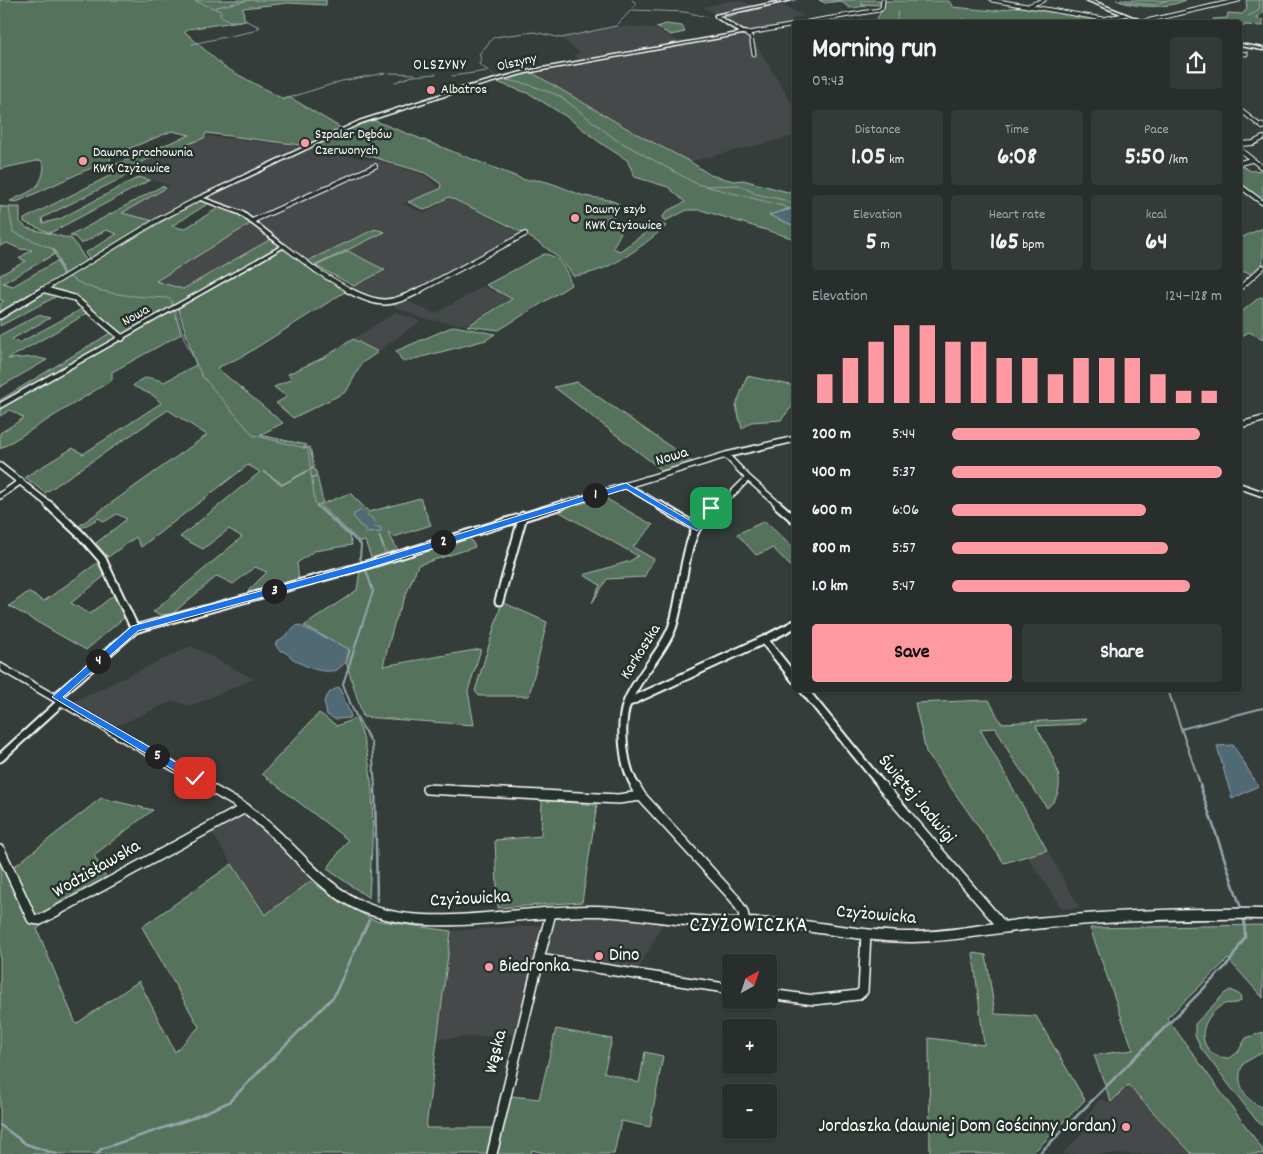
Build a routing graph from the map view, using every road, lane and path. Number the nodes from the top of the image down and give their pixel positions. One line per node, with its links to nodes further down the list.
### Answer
1 (789, 0): 14 (street)
2 (883, 0): 10 (street)
3 (992, 0): 7 (street)
4 (1044, 0): 7 (street)
5 (1088, 0): 8 (main road)
6 (1239, 0): 12 (street)
7 (1026, 6): 9 (street)
8 (1124, 15): 9 (street); 11 (main road)
9 (1103, 19)
10 (820, 20)
11 (1138, 20)
12 (1152, 20)
13 (792, 26): 15 (street)
14 (741, 33): 15 (street); 31 (street, Olszyny)
15 (748, 34): 19 (street)
16 (1242, 45): 17 (main road)
17 (1262, 48)
18 (1242, 53): 20 (street)
19 (754, 54)
20 (1246, 54)
21 (1242, 111): 22 (street)
22 (1263, 127)
23 (1263, 138): 24 (street)
24 (1242, 144)
25 (1242, 152): 26 (street)
26 (1251, 160): 27 (street); 29 (street)
27 (1242, 162)
28 (375, 166): 33 (street)
29 (1263, 168)
30 (1242, 188): 32 (street)
31 (200, 198): 33 (street); 38 (street)
32 (1263, 204)
33 (252, 221): 35 (street)
34 (524, 234): 35 (street)
35 (284, 246): 40 (street, Nowa)
36 (1263, 266): 37 (street)
37 (1242, 286)
38 (43, 289): 39 (street); 40 (street)
39 (0, 316)
40 (122, 338): 41 (street, Nowa)
41 (0, 406)
42 (1263, 419): 43 (street)
43 (1242, 424)
44 (792, 440): 45 (street)
45 (726, 455): 47 (street); 49 (street, Nowa)
46 (0, 466): 48 (street)
47 (748, 478): 54 (street); 55 (street, Karkoszka)
48 (21, 482): 52 (street); 58 (street)
49 (626, 486): 53 (street, Nowa); 55 (street)
50 (1242, 487): 51 (street)
51 (1263, 494)
52 (0, 496)
53 (524, 516): 56 (street); 58 (street, Nowa)
54 (792, 517)
55 (697, 528): 64 (street, Karkoszka)
56 (499, 601)
57 (792, 626): 59 (street)
58 (135, 629): 63 (street, Nowa)
59 (764, 640): 61 (street); 64 (street)
60 (0, 666): 63 (street)
61 (792, 675)
62 (806, 692): 73 (street, Świętej Jadwigi)
63 (59, 699): 65 (street); 68 (street)
64 (627, 703): 67 (street, Karkoszka)
65 (0, 758)
66 (427, 790): 67 (street)
67 (640, 796): 72 (street, Karkoszka)
68 (245, 808): 69 (street, Wodzisławska); 70 (street, Czyżowicka)
69 (0, 850)
70 (551, 913): 72 (street, Czyżowicka); 75 (street, Wąska)
71 (1263, 914): 73 (street, Czyżowicka)
72 (745, 923): 74 (street, Czyżowicka)
73 (1004, 928): 74 (street, Czyżowicka)
74 (866, 934): 77 (street)
75 (538, 959): 76 (street); 78 (street, Wąska)
76 (722, 988)
77 (778, 995)
78 (492, 1154)

